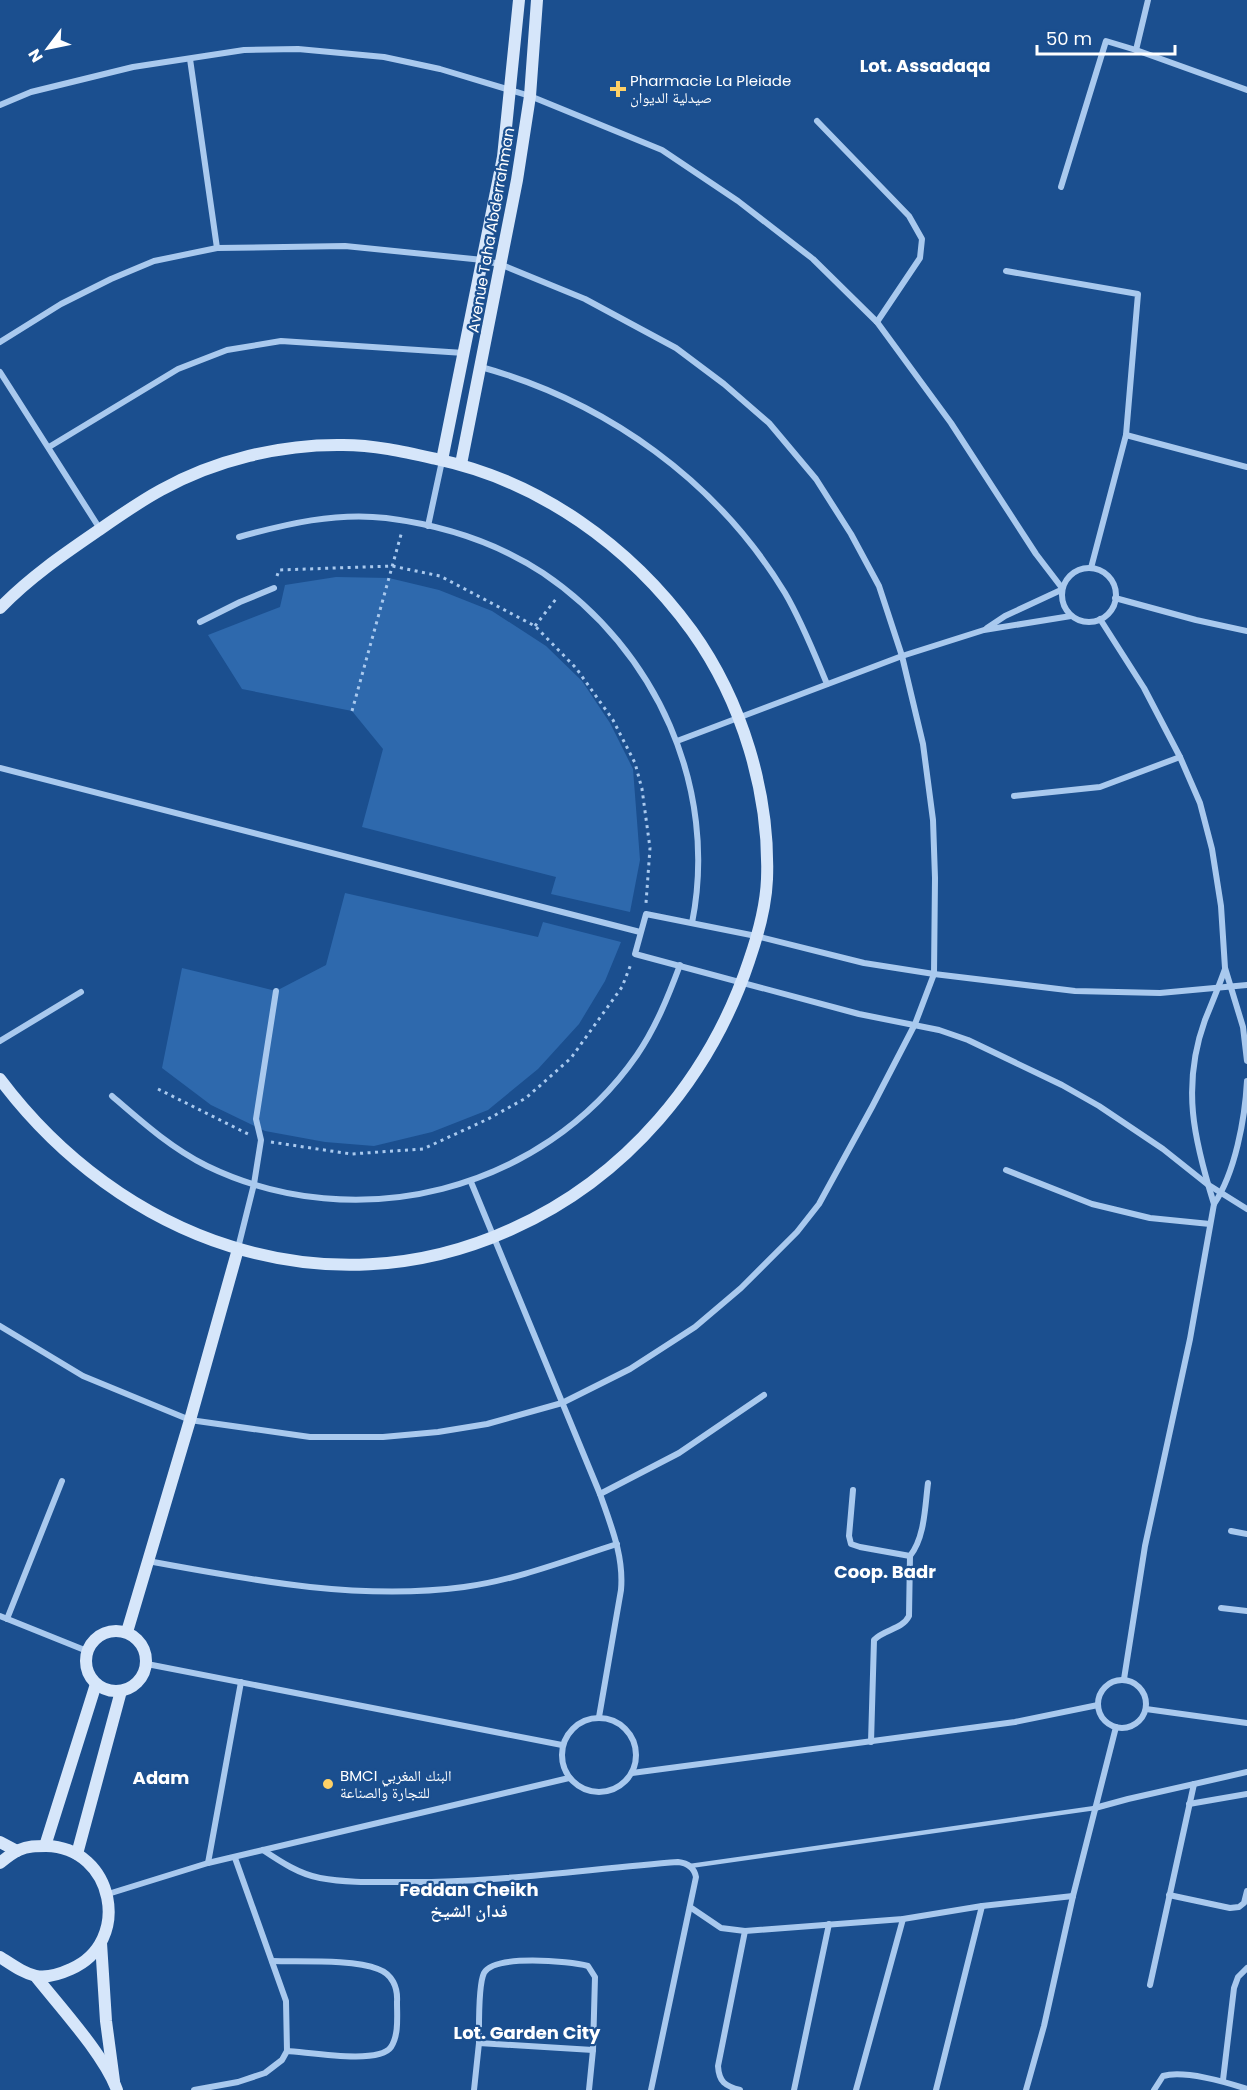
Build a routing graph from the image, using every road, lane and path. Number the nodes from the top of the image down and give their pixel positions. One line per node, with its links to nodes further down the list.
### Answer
1 (519, 0): 7 (street, Avenue Taha Abderrahman)
2 (537, 0): 8 (street, Avenue Taha Abderrahman)
3 (1148, 0): 4 (street)
4 (1136, 50): 6 (street); 11 (street)
5 (190, 59): 7 (street); 9 (street); 12 (street)
6 (1247, 90)
7 (511, 91): 8 (street); 13 (street, Avenue Taha Abderrahman)
8 (530, 96): 14 (street, Avenue Taha Abderrahman); 16 (street)
9 (0, 105)
10 (817, 121): 16 (street)
11 (1061, 187)
12 (217, 248): 13 (street); 17 (street)
13 (483, 260): 14 (street); 18 (street, Avenue Taha Abderrahman)
14 (502, 265): 19 (street, Avenue Taha Abderrahman); 43 (street)
15 (1006, 271): 21 (street)
16 (877, 322): 33 (street)
17 (0, 342)
18 (464, 353): 22 (street); 23 (street, Avenue Taha Abderrahman)
19 (481, 367): 24 (street, Avenue Taha Abderrahman); 44 (street)
20 (0, 372): 22 (street)
21 (1126, 435): 25 (street); 31 (street)
22 (49, 447): 28 (street)
23 (442, 460): 24 (street); 27 (street); 28 (street)
24 (461, 464): 46 (street)
25 (1247, 467)
26 (405, 522): 27 (street); 29 (street); 30 (path)
27 (428, 526): 34 (street)
28 (100, 529): 36 (street)
29 (238, 537)
30 (392, 566): 32 (path); 40 (path); 45 (path)
31 (1091, 568): 33 (street); 35 (street)
32 (274, 588): 39 (street)
33 (1062, 589): 37 (street); 41 (street)
34 (564, 590): 40 (path); 47 (street)
35 (1115, 598): 38 (street); 42 (street)
36 (0, 608)
37 (1071, 616): 38 (street); 41 (street)
38 (1100, 619): 48 (street)
39 (200, 621)
40 (535, 626): 51 (path)
41 (984, 630): 43 (street)
42 (1247, 631)
43 (902, 656): 44 (street); 58 (street)
44 (827, 684): 46 (street)
45 (352, 711)
46 (738, 717): 47 (street); 54 (street)
47 (677, 741): 52 (street)
48 (1180, 757): 50 (street); 57 (street)
49 (0, 768): 53 (street)
50 (1014, 796)
51 (646, 914): 52 (street); 53 (street)
52 (692, 923): 54 (street)
53 (640, 932): 55 (street)
54 (756, 936): 58 (street); 59 (street)
55 (635, 954): 56 (street); 72 (path)
56 (680, 965): 59 (street); 74 (street)
57 (1225, 968): 61 (street); 62 (street)
58 (934, 974): 61 (street); 65 (street)
59 (742, 983): 65 (street); 81 (street)
60 (1247, 985): 62 (street)
61 (1219, 987): 62 (street); 75 (street)
62 (1230, 987): 67 (street)
63 (276, 991): 72 (street)
64 (81, 992): 66 (street)
65 (915, 1024): 75 (street); 85 (street)
66 (0, 1041)
67 (1247, 1061)
68 (0, 1079): 82 (street)
69 (1247, 1081): 77 (street)
70 (158, 1089): 72 (path)
71 (112, 1096): 76 (street)
72 (261, 1140): 76 (street)
73 (1006, 1170): 80 (street)
74 (471, 1182): 76 (street); 81 (street)
75 (1207, 1184): 77 (street); 78 (street)
76 (254, 1185): 82 (street)
77 (1221, 1193): 78 (street); 79 (street)
78 (1214, 1204): 80 (street)
79 (1247, 1209)
80 (1210, 1224): 103 (street)
81 (494, 1237): 82 (street); 85 (street)
82 (238, 1249): 86 (street)
83 (0, 1326): 86 (street)
84 (764, 1395): 90 (street)
85 (562, 1403): 86 (street); 90 (street)
86 (190, 1420): 95 (street)
87 (62, 1481): 99 (street)
88 (928, 1483): 94 (street)
89 (853, 1490): 94 (street)
90 (600, 1494): 93 (street)
91 (1231, 1531): 92 (street)
92 (1247, 1534)
93 (617, 1544): 95 (street); 109 (street)
94 (910, 1556): 112 (street)
95 (148, 1561): 100 (street)
96 (1221, 1608): 97 (street)
97 (1247, 1611)
98 (0, 1616): 99 (street)
99 (7, 1619): 101 (street)
100 (127, 1632): 101 (street); 102 (street)
101 (87, 1651): 105 (street)
102 (147, 1664): 104 (street); 106 (street)
103 (1124, 1679): 107 (street); 108 (street)
104 (241, 1682): 113 (street); 128 (street)
105 (96, 1684): 106 (street); 122 (street)
106 (121, 1691): 125 (street)
107 (1098, 1705): 111 (street); 112 (street)
108 (1146, 1709): 110 (street); 111 (street)
109 (599, 1717): 113 (street); 115 (street)
110 (1247, 1723)
111 (1116, 1727): 120 (street)
112 (871, 1742): 115 (street)
113 (562, 1745): 116 (street)
114 (1247, 1772): 117 (street)
115 (632, 1773): 116 (street)
116 (569, 1778): 123 (street)
117 (1194, 1784): 119 (street); 120 (street)
118 (1247, 1794): 119 (street)
119 (1189, 1804): 132 (street)
120 (1095, 1808): 129 (lane); 133 (street)
121 (0, 1842): 124 (street)
122 (45, 1846): 124 (street); 125 (street)
123 (263, 1850): 126 (street); 129 (street)
124 (17, 1851): 127 (street)
125 (77, 1854): 131 (street)
126 (235, 1858): 128 (street); 141 (street)
127 (0, 1863)
128 (208, 1863): 131 (street)
129 (690, 1866): 135 (street)
130 (1247, 1891): 132 (street)
131 (108, 1894): 139 (street)
132 (1169, 1895): 144 (street)
133 (1073, 1896): 134 (street); 159 (street)
134 (982, 1906): 136 (street); 158 (street)
135 (690, 1907): 138 (street); 154 (street)
136 (903, 1919): 137 (street); 157 (street)
137 (829, 1924): 138 (street); 156 (street)
138 (745, 1931): 155 (street)
139 (101, 1943): 143 (street); 149 (street)
140 (0, 1957): 143 (street)
141 (272, 1961): 147 (street); 147 (street)
142 (1247, 1968): 148 (street)
143 (37, 1978): 149 (street)
144 (1150, 1985)
145 (479, 2043): 146 (street); 146 (street); 152 (street)
146 (593, 2050): 153 (street)
147 (287, 2051): 151 (street)
148 (1223, 2080): 150 (street); 160 (street)
149 (115, 2086)
150 (1247, 2089)
151 (194, 2090)
152 (474, 2090)
153 (589, 2090)
154 (651, 2090)
155 (740, 2090)
156 (794, 2090)
157 (856, 2090)
158 (936, 2090)
159 (1026, 2090)
160 (1154, 2090)

